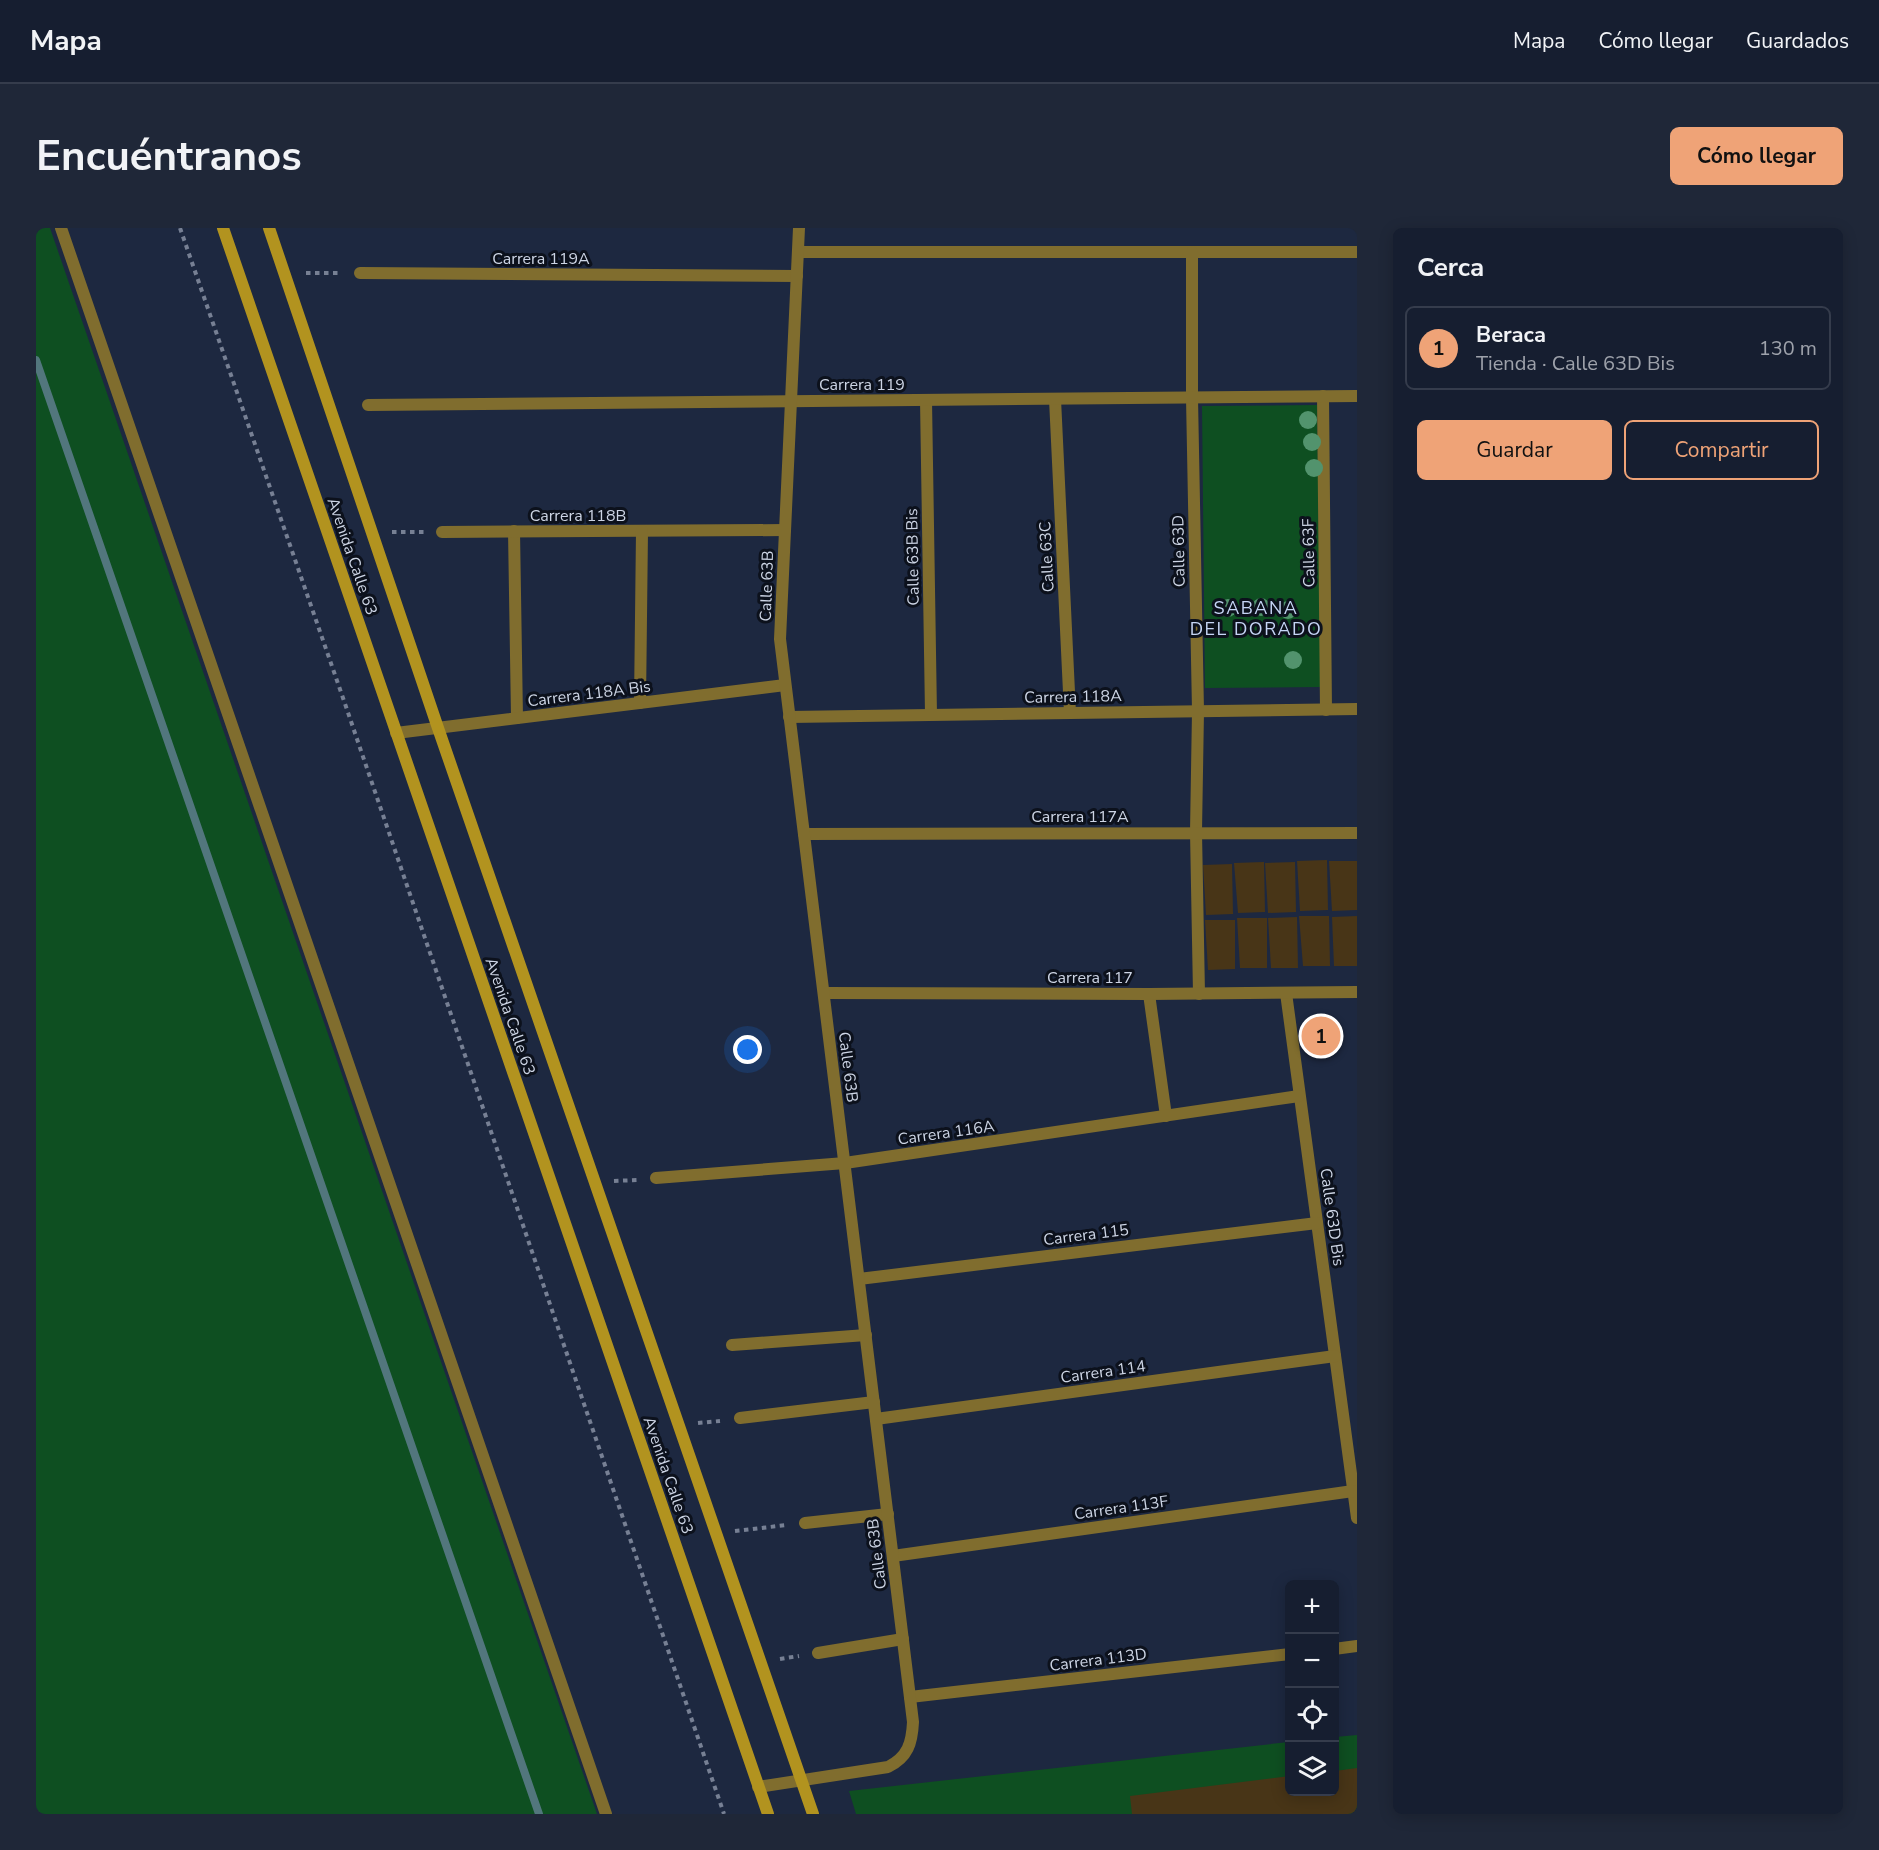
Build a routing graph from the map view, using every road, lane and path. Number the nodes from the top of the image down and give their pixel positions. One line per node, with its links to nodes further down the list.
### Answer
1 (61, 228): 72 (street)
2 (180, 228): 73 (path)
3 (223, 228): 34 (main road, Avenida Calle 63)
4 (269, 228): 9 (main road, Avenida Calle 63)
5 (799, 228): 6 (street, Calle 63B)
6 (798, 252): 7 (street); 11 (street, Calle 63B)
7 (1192, 252): 8 (street); 14 (street, Calle 63D)
8 (1357, 252)
9 (284, 273): 10 (path); 22 (main road, Avenida Calle 63)
10 (360, 273): 11 (street, Carrera 119A)
11 (797, 276): 17 (street, Calle 63B)
12 (1323, 396): 13 (street, Carrera 119); 14 (street, Carrera 119); 27 (street, Calle 63F)
13 (1357, 396)
14 (1192, 398): 15 (street, Carrera 119); 28 (street, Calle 63D)
15 (1055, 399): 16 (street, Carrera 119); 29 (street, Calle 63C)
16 (926, 400): 17 (street, Carrera 119); 30 (street, Calle 63B Bis)
17 (791, 401): 18 (street, Carrera 119); 19 (street, Calle 63B)
18 (368, 405)
19 (785, 530): 21 (street, Carrera 118B); 24 (street, Calle 63B)
20 (514, 531): 21 (street, Carrera 118B); 23 (street, Carrera 118B); 32 (street)
21 (642, 531): 25 (street)
22 (372, 532): 23 (path); 33 (main road, Avenida Calle 63)
23 (442, 532)
24 (785, 685): 25 (street, Carrera 118A Bis); 31 (street, Calle 63B)
25 (640, 703): 32 (street, Carrera 118A Bis)
26 (1357, 709): 27 (street, Carrera 118A)
27 (1326, 710): 28 (street, Carrera 118A)
28 (1198, 711): 29 (street, Carrera 118A); 35 (street, Calle 63D)
29 (1070, 713): 30 (street, Carrera 118A)
30 (932, 714): 31 (street, Carrera 118A)
31 (789, 717): 37 (street, Calle 63B)
32 (517, 718): 33 (street, Carrera 118A Bis)
33 (438, 728): 34 (street, Carrera 118A Bis); 47 (main road, Avenida Calle 63)
34 (396, 733): 71 (main road, Avenida Calle 63)
35 (1196, 832): 36 (street, Carrera 117A); 37 (street, Carrera 117A); 42 (street, Calle 63D)
36 (1357, 832)
37 (804, 834): 39 (street, Calle 63B)
38 (1357, 992): 40 (street, Carrera 117)
39 (824, 993): 41 (street, Carrera 117); 45 (street, Calle 63B)
40 (1286, 993): 42 (street, Carrera 117); 43 (street, Calle 63D Bis)
41 (1149, 994): 42 (street, Carrera 117); 44 (street)
42 (1199, 994)
43 (1299, 1096): 44 (street, Carrera 116A); 48 (street, Calle 63D Bis)
44 (1166, 1116): 45 (street, Carrera 116A)
45 (845, 1163): 46 (street, Carrera 116A); 49 (street, Calle 63B)
46 (656, 1178): 47 (path)
47 (596, 1183): 56 (main road, Avenida Calle 63)
48 (1317, 1222): 49 (street, Carrera 115); 52 (street, Calle 63D Bis)
49 (859, 1279): 50 (street, Calle 63B)
50 (866, 1335): 51 (street); 53 (street, Calle 63B)
51 (732, 1345)
52 (1335, 1356): 55 (street, Carrera 114); 57 (street, Calle 63D Bis)
53 (874, 1402): 54 (street); 55 (street, Calle 63B)
54 (740, 1418): 56 (path)
55 (876, 1419): 58 (street, Calle 63B)
56 (679, 1426): 61 (main road, Avenida Calle 63)
57 (1353, 1491): 59 (street, Calle 63D Bis); 62 (street, Carrera 113F)
58 (888, 1514): 60 (street); 62 (street, Calle 63B)
59 (1357, 1518)
60 (805, 1523): 61 (path)
61 (717, 1533): 68 (main road, Avenida Calle 63)
62 (893, 1556): 63 (street, Calle 63B)
63 (903, 1639): 66 (street); 69 (street, Calle 63B)
64 (1357, 1646): 65 (street)
65 (1339, 1648)
66 (818, 1653): 68 (path)
67 (1285, 1655): 69 (street, Carrera 113D)
68 (761, 1662): 70 (main road, Avenida Calle 63)
69 (910, 1698): 70 (street, Calle 63B)
70 (802, 1780): 71 (street, Calle 63B); 75 (main road, Avenida Calle 63)
71 (758, 1787): 74 (main road, Avenida Calle 63)
72 (606, 1814)
73 (724, 1814)
74 (768, 1814)
75 (813, 1814)

